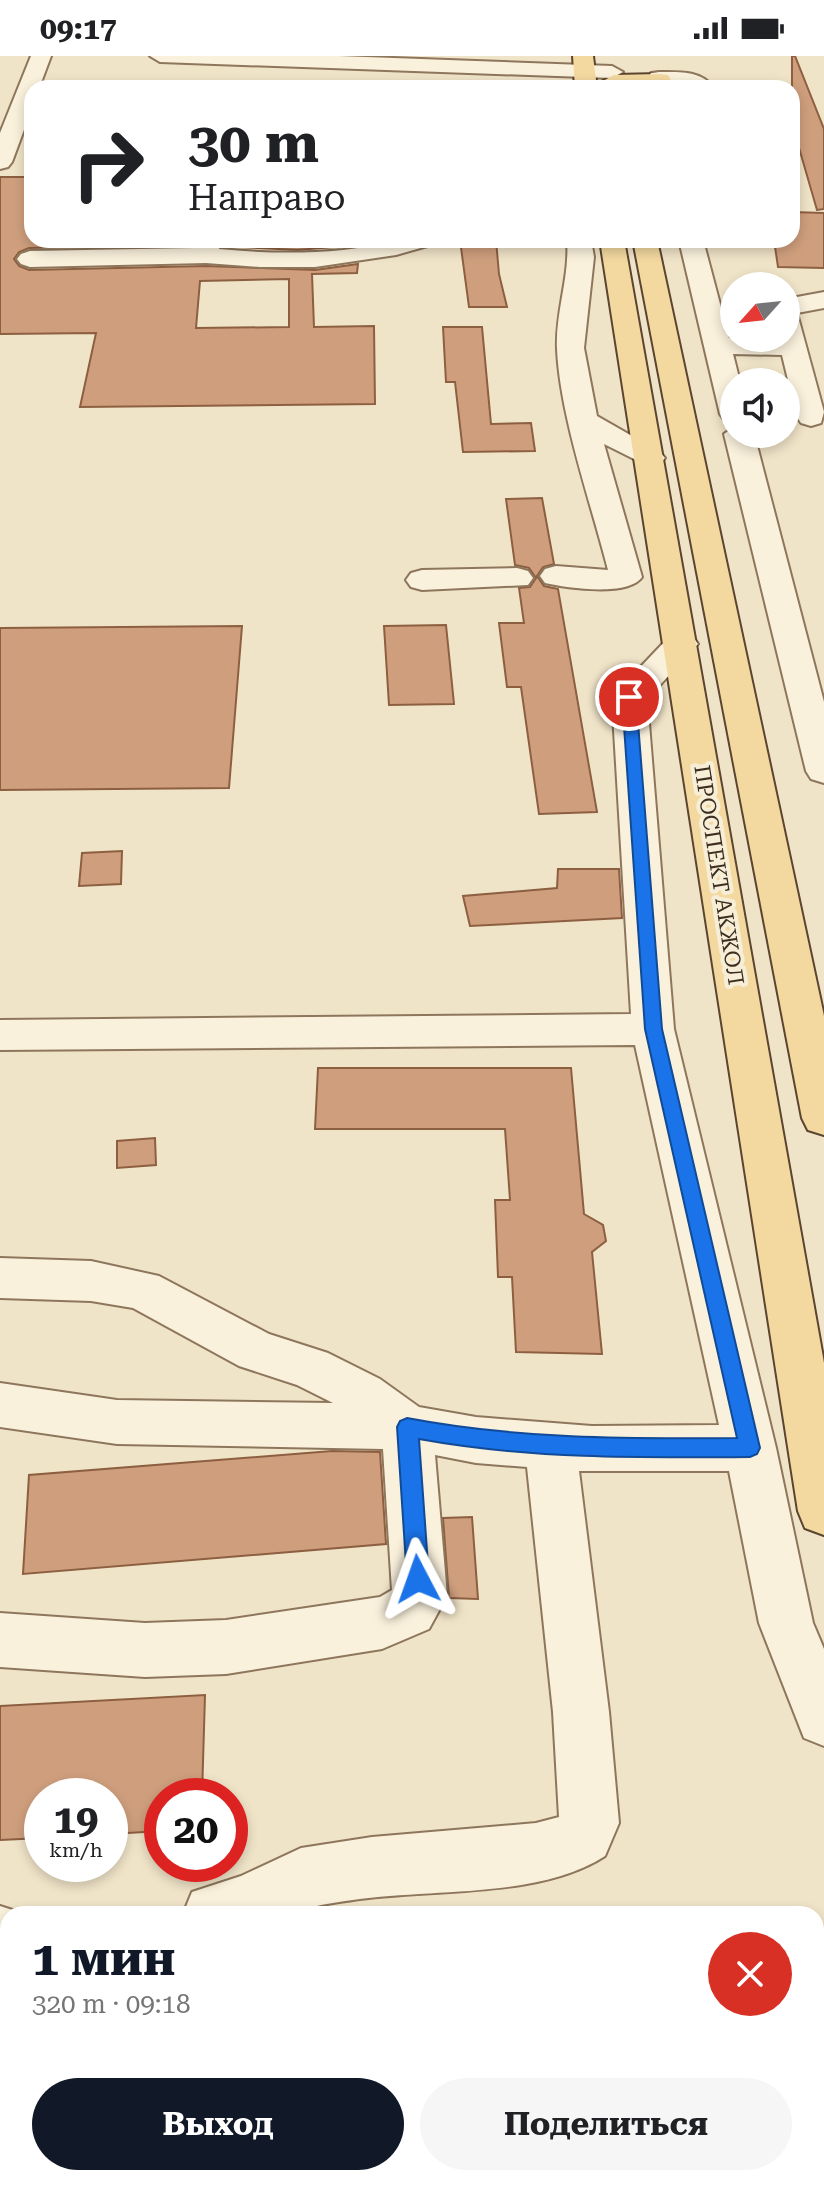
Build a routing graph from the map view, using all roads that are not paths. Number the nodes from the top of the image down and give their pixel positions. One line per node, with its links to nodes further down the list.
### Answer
1 (41, 56): 9 (street)
2 (160, 56): 3 (street)
3 (240, 57): 4 (street); 10 (street)
4 (315, 58): 5 (street)
5 (508, 62): 6 (street)
6 (584, 72): 7 (street)
7 (613, 72): 8 (main road)
8 (658, 73): 11 (street)
9 (32, 80)
10 (242, 80)
11 (694, 80)
12 (24, 100): 13 (street)
13 (0, 162)
14 (192, 248): 21 (street)
15 (210, 248): 16 (street)
16 (390, 248)
17 (580, 248): 31 (street)
18 (613, 248): 33 (main road, ПРОСПЕКТ АКЖОЛ)
19 (647, 248): 35 (main road)
20 (694, 248): 24 (street)
21 (30, 259)
22 (824, 300): 23 (street)
23 (800, 304)
24 (720, 307)
25 (720, 318): 26 (street)
26 (717, 346): 27 (street); 29 (street)
27 (720, 346)
28 (794, 352): 30 (street)
29 (723, 368)
30 (807, 419)
31 (583, 420): 33 (street); 34 (street)
32 (743, 448): 40 (street)
33 (650, 458): 37 (main road, ПРОСПЕКТ АКЖОЛ)
34 (556, 576)
35 (716, 576): 37 (main road); 43 (main road)
36 (517, 578): 38 (street)
37 (670, 578): 39 (main road, ПРОСПЕКТ АКЖОЛ)
38 (422, 580)
39 (681, 644): 41 (street); 49 (main road, ПРОСПЕКТ АКЖОЛ)
40 (824, 771)
41 (653, 1029): 42 (street); 48 (street)
42 (0, 1035)
43 (824, 1118)
44 (0, 1278): 46 (street)
45 (0, 1405): 46 (street)
46 (407, 1427): 47 (street); 50 (street)
47 (550, 1445): 48 (street); 52 (street)
48 (750, 1448): 51 (street)
49 (824, 1511)
50 (0, 1640)
51 (824, 1718)
52 (242, 1906)

